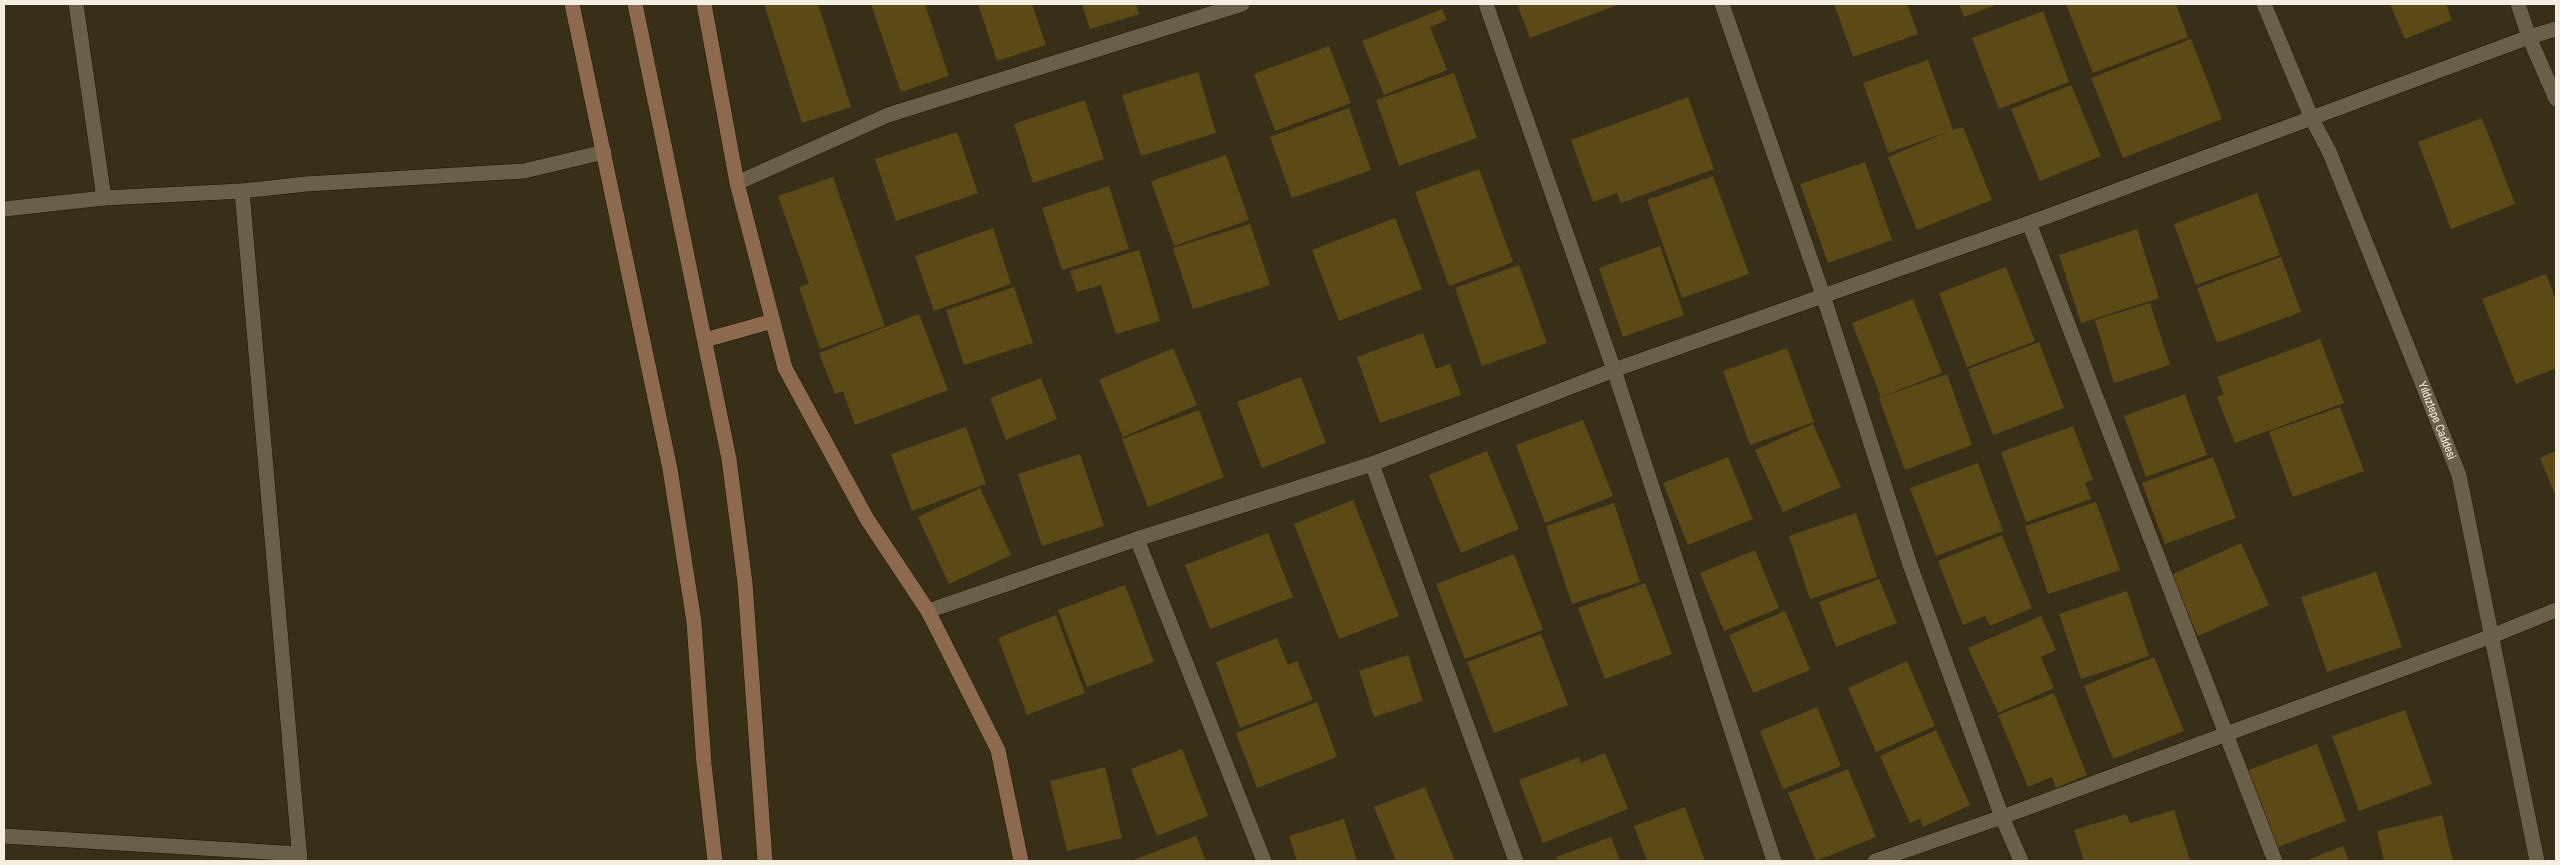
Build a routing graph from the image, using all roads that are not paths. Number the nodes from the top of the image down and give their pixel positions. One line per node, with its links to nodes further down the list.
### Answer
1 (76, 4): 17 (street)
2 (572, 4): 14 (main road)
3 (635, 4): 22 (main road)
4 (704, 4): 15 (main road)
5 (1242, 4): 15 (street)
6 (1486, 4): 23 (street)
7 (1722, 4): 20 (street)
8 (2264, 4): 13 (street, Yıldıztepe Caddesi)
9 (2518, 4): 11 (street)
10 (2556, 29): 11 (street)
11 (2529, 37): 12 (street); 13 (street)
12 (2556, 99)
13 (2312, 119): 19 (street); 28 (street, Yıldıztepe Caddesi)
14 (604, 152): 16 (street); 33 (main road)
15 (737, 183): 21 (main road)
16 (242, 191): 17 (street); 32 (street)
17 (104, 198): 18 (street)
18 (4, 209)
19 (2029, 223): 20 (street); 29 (street)
20 (1823, 295): 23 (street); 30 (street)
21 (773, 321): 22 (main road); 27 (main road)
22 (705, 340): 34 (main road)
23 (1614, 370): 24 (street); 38 (street)
24 (1372, 464): 25 (street); 37 (street)
25 (1137, 539): 27 (street); 36 (street)
26 (2556, 610): 28 (street)
27 (928, 611): 35 (main road)
28 (2492, 636): 29 (street); 42 (street, Yıldıztepe Caddesi)
29 (2227, 734): 30 (street); 41 (street)
30 (2002, 817): 39 (street); 40 (street)
31 (4, 836): 32 (street)
32 (300, 858)
33 (715, 861)
34 (765, 861)
35 (1021, 861)
36 (1264, 861)
37 (1516, 861)
38 (1774, 861)
39 (1875, 861)
40 (2021, 861)
41 (2275, 861)
42 (2537, 861)

